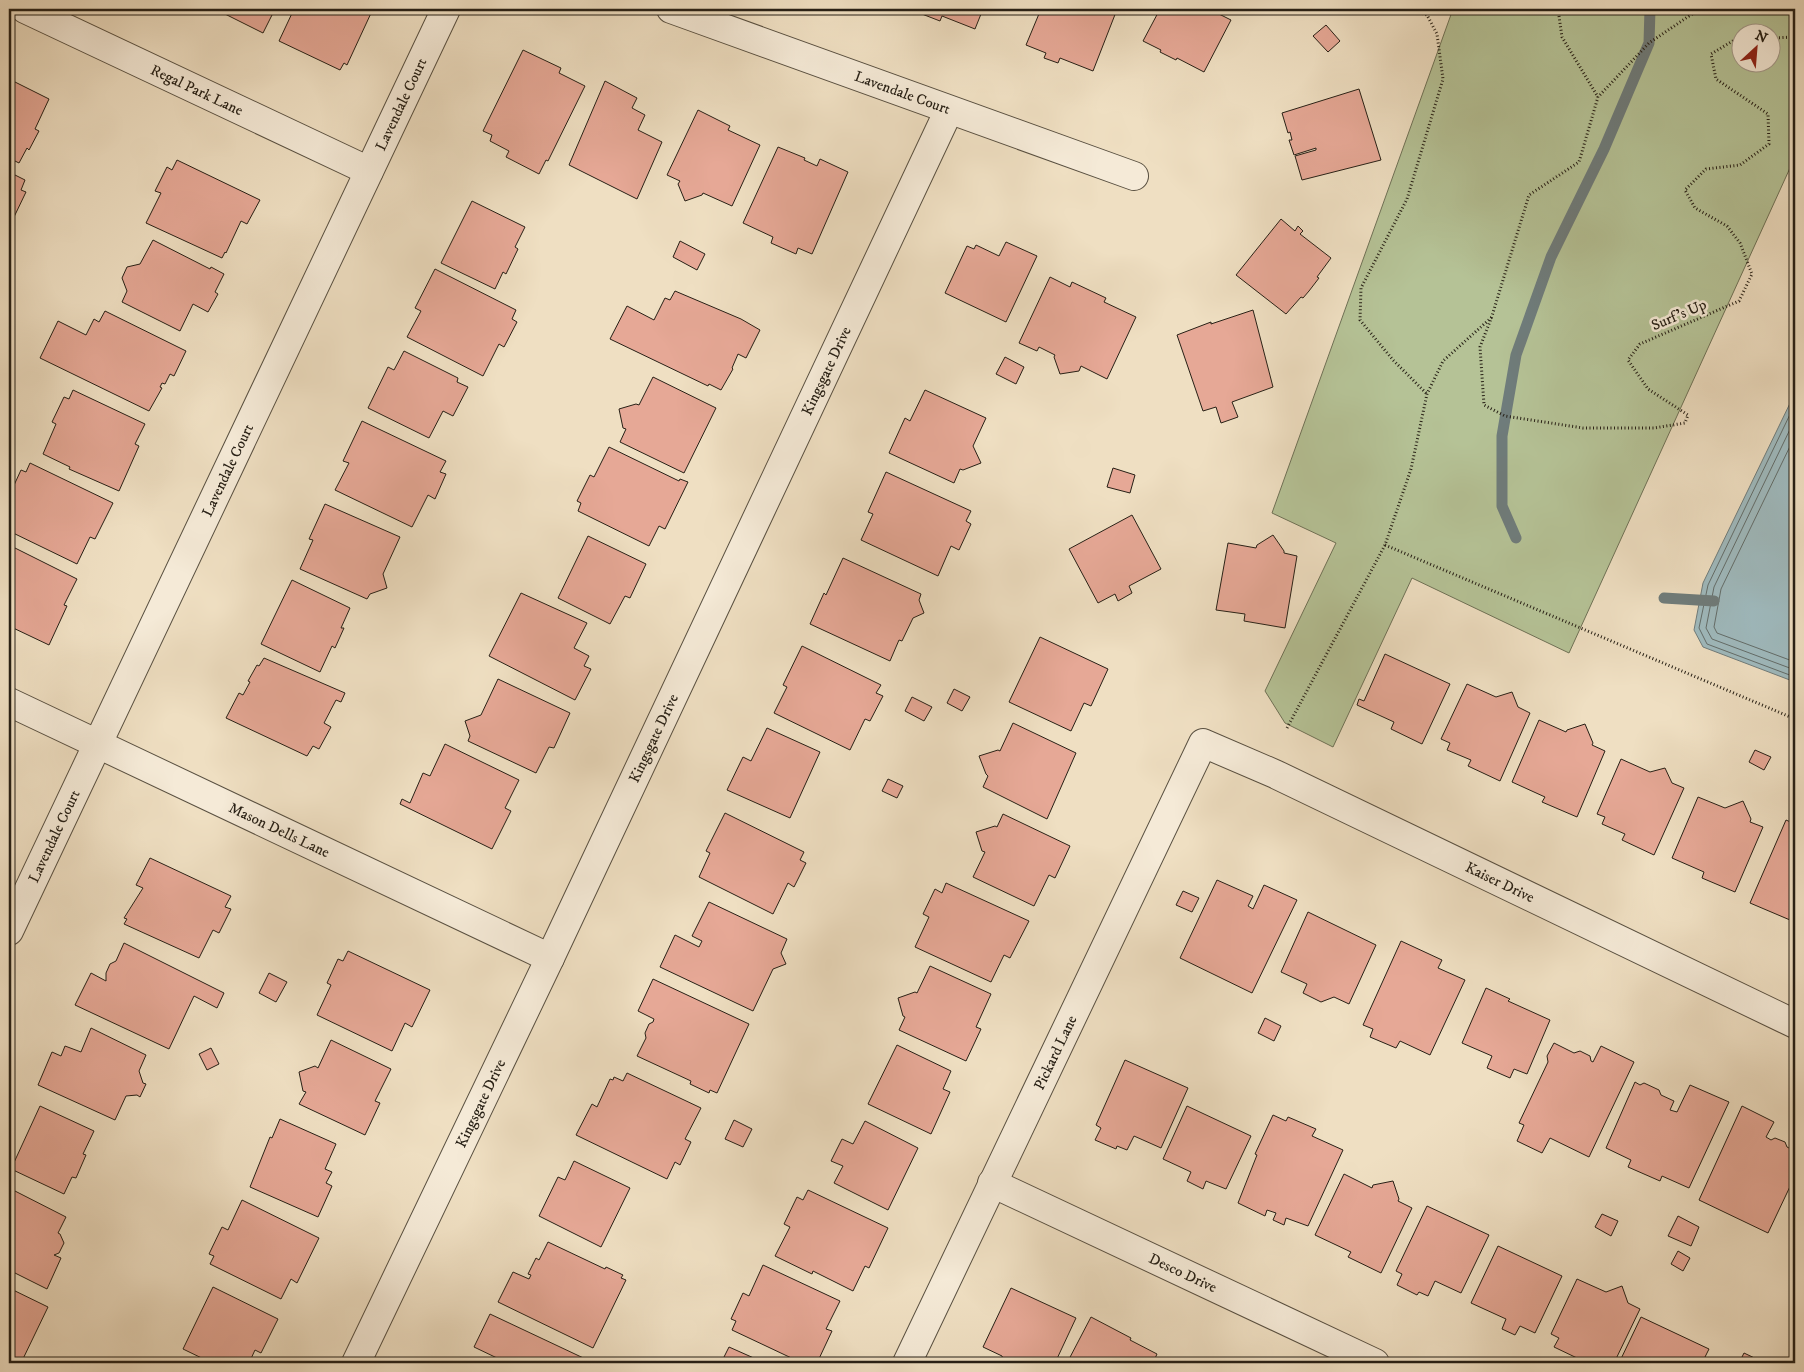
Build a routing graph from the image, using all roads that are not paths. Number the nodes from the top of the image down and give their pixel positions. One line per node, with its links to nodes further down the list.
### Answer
1 (25, 9): 5 (street, Regal Park Lane)
2 (446, 9): 5 (street, Lavendale Court)
3 (671, 9): 4 (street, Lavendale Court)
4 (948, 110): 6 (street, Lavendale Court); 11 (street, Kingsgate Drive)
5 (369, 171): 9 (street, Lavendale Court)
6 (1134, 176)
7 (9, 702): 9 (street, Mason Dells Lane)
8 (1203, 743): 12 (street, Kaiser Drive); 13 (street, Pickard Lane)
9 (97, 744): 10 (street, Lavendale Court); 11 (street, Mason Dells Lane)
10 (9, 931)
11 (550, 958): 14 (street, Kingsgate Drive)
12 (1795, 1024)
13 (992, 1183): 15 (street, Pickard Lane); 16 (street, Desco Drive)
14 (356, 1363)
15 (907, 1363)
16 (1375, 1363)

